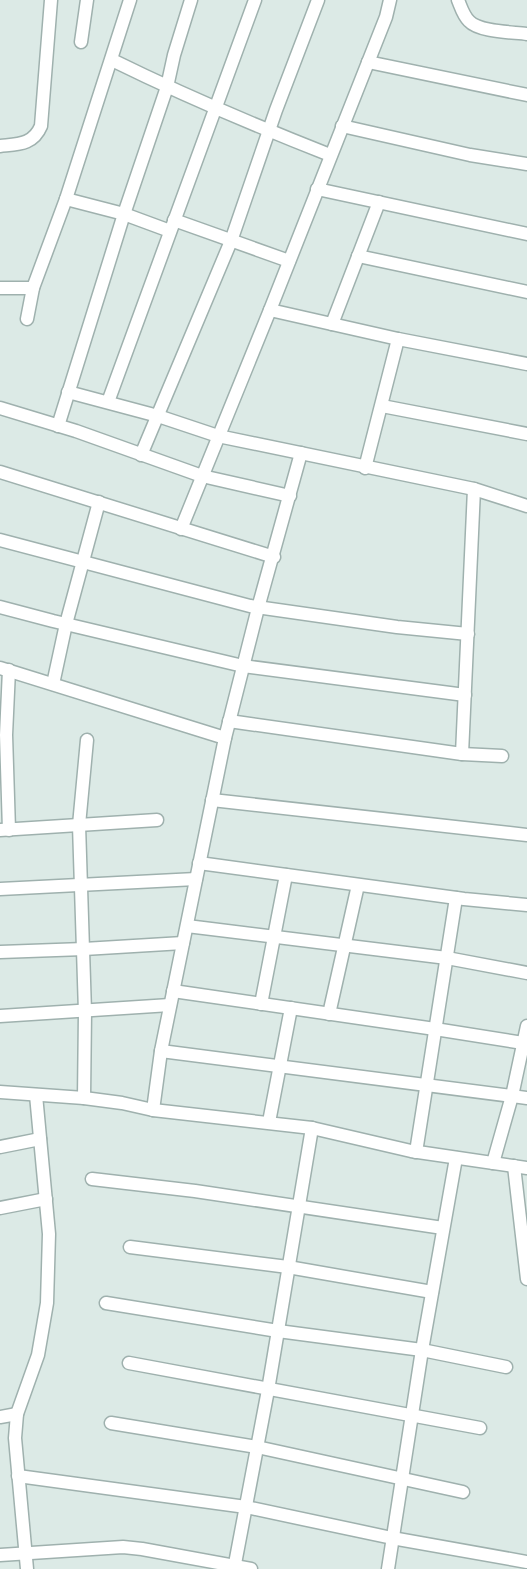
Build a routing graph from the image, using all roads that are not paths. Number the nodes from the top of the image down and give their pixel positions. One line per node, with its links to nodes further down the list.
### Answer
1 (51, 0): 18 (street)
2 (87, 0): 10 (street)
3 (130, 0): 11 (street)
4 (191, 0): 13 (street)
5 (255, 0): 15 (street)
6 (318, 0): 17 (street)
7 (390, 0): 12 (street)
8 (458, 0): 9 (street)
9 (527, 34)
10 (81, 42)
11 (112, 60): 13 (street); 22 (street)
12 (368, 62): 14 (street); 16 (street)
13 (167, 87): 15 (street); 24 (street)
14 (527, 95)
15 (217, 107): 17 (street); 25 (street)
16 (342, 126): 19 (street); 20 (street)
17 (268, 131): 19 (street); 27 (street)
18 (0, 146)
19 (330, 155): 21 (street)
20 (527, 164)
21 (317, 189): 23 (street); 29 (street)
22 (66, 199): 24 (street); 31 (street)
23 (379, 202): 26 (street); 28 (street)
24 (124, 214): 25 (street); 38 (street)
25 (172, 226): 27 (street); 39 (street)
26 (527, 234)
27 (231, 240): 29 (street); 42 (street)
28 (358, 256): 32 (street); 35 (street)
29 (289, 261): 33 (street)
30 (0, 288): 31 (street)
31 (33, 288): 34 (street)
32 (527, 292)
33 (270, 310): 35 (street); 45 (street)
34 (27, 319)
35 (332, 324): 36 (street)
36 (398, 339): 37 (street); 40 (street)
37 (527, 364)
38 (68, 392): 39 (street); 43 (street)
39 (108, 402): 42 (street)
40 (382, 406): 44 (street); 48 (street)
41 (0, 408): 43 (street)
42 (158, 416): 45 (street); 47 (street)
43 (58, 426): 47 (street)
44 (527, 434)
45 (218, 436): 46 (street); 50 (street)
46 (301, 453): 48 (street); 52 (street)
47 (141, 455): 50 (street)
48 (366, 468): 51 (street)
49 (0, 472): 53 (street)
50 (202, 476): 52 (street); 55 (street)
51 (474, 489): 54 (street); 62 (street)
52 (290, 496): 57 (street)
53 (98, 502): 55 (street); 58 (street)
54 (527, 506)
55 (181, 529): 57 (street)
56 (0, 540): 58 (street)
57 (274, 557): 60 (street)
58 (82, 563): 60 (street); 61 (street)
59 (0, 606): 61 (street)
60 (258, 608): 62 (street); 63 (street)
61 (66, 624): 63 (street); 65 (street)
62 (468, 634): 66 (street)
63 (243, 666): 66 (street); 67 (street)
64 (4, 669): 65 (street); 75 (street)
65 (53, 684): 68 (street)
66 (465, 695): 70 (street)
67 (229, 721): 68 (street); 70 (street)
68 (225, 738): 72 (street)
69 (87, 740): 74 (street)
70 (462, 754): 71 (street)
71 (502, 756)
72 (212, 800): 76 (street); 77 (street)
73 (157, 820): 74 (street)
74 (79, 825): 75 (street); 81 (street)
75 (4, 830)
76 (527, 835)
77 (200, 863): 78 (street); 79 (street)
78 (286, 875): 80 (street); 86 (street)
79 (196, 879): 81 (street); 85 (street)
80 (358, 884): 83 (street); 88 (street)
81 (82, 886): 82 (street); 89 (street)
82 (0, 889)
83 (456, 898): 84 (street); 91 (street)
84 (527, 905)
85 (186, 926): 86 (street); 87 (street)
86 (274, 938): 88 (street); 94 (street)
87 (183, 944): 89 (street); 93 (street)
88 (345, 944): 91 (street); 98 (street)
89 (84, 949): 90 (street); 97 (street)
90 (0, 952)
91 (446, 958): 92 (street); 101 (street)
92 (527, 973)
93 (173, 991): 94 (street); 95 (street)
94 (261, 1004): 96 (street)
95 (170, 1005): 97 (street); 103 (street)
96 (291, 1008): 98 (street); 104 (street)
97 (85, 1012): 99 (street); 109 (street)
98 (330, 1014): 101 (street)
99 (0, 1016)
100 (527, 1026): 102 (street)
101 (435, 1029): 102 (street); 105 (street)
102 (523, 1043): 108 (street)
103 (161, 1051): 104 (street); 111 (street)
104 (281, 1066): 105 (street); 112 (street)
105 (426, 1086): 108 (street); 116 (street)
106 (0, 1092): 107 (street)
107 (36, 1095): 109 (street); 114 (street)
108 (512, 1096): 110 (street); 118 (street)
109 (84, 1098): 111 (street)
110 (527, 1098)
111 (153, 1110): 112 (street)
112 (270, 1122): 113 (street)
113 (312, 1128): 116 (street); 122 (street)
114 (40, 1139): 115 (street); 121 (street)
115 (0, 1147)
116 (416, 1152): 117 (street)
117 (456, 1158): 118 (street); 125 (street)
118 (492, 1163): 119 (street)
119 (520, 1167): 124 (street)
120 (92, 1179): 122 (street)
121 (46, 1199): 123 (street); 136 (street)
122 (298, 1207): 125 (street); 127 (street)
123 (0, 1208)
124 (524, 1217): 128 (street)
125 (443, 1228): 129 (street)
126 (130, 1247): 127 (street)
127 (288, 1267): 129 (street); 131 (street)
128 (527, 1279)
129 (432, 1292): 132 (street)
130 (106, 1303): 131 (street)
131 (278, 1331): 132 (street); 135 (street)
132 (422, 1350): 134 (street); 137 (street)
133 (129, 1362): 135 (street)
134 (506, 1367)
135 (268, 1390): 137 (street); 141 (street)
136 (18, 1414): 138 (street); 142 (street)
137 (412, 1415): 140 (street); 143 (street)
138 (0, 1417)
139 (111, 1424): 141 (street)
140 (480, 1428)
141 (257, 1447): 143 (street); 145 (street)
142 (18, 1476): 145 (street); 148 (street)
143 (401, 1478): 144 (street); 146 (street)
144 (463, 1492)
145 (246, 1507): 146 (street); 150 (street)
146 (392, 1538): 149 (street); 153 (street)
147 (0, 1555): 148 (street)
148 (25, 1555): 150 (street); 151 (street)
149 (527, 1562)
150 (234, 1567): 152 (street)
151 (27, 1569)
152 (252, 1569)
153 (388, 1569)

